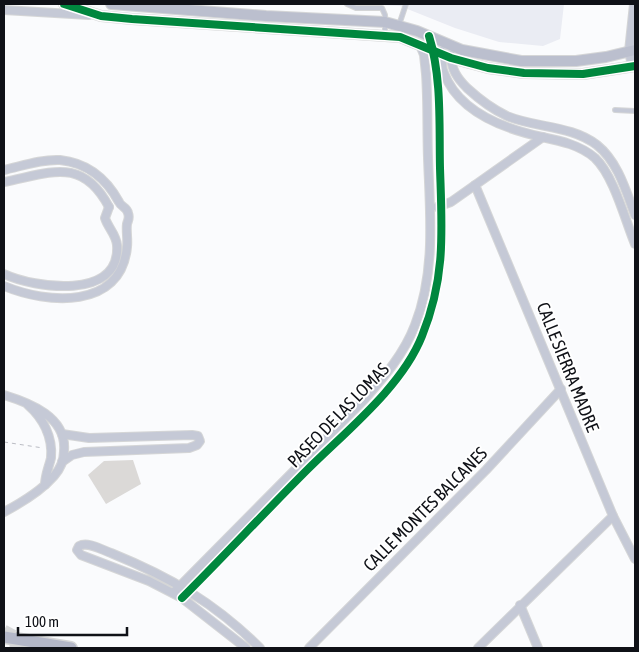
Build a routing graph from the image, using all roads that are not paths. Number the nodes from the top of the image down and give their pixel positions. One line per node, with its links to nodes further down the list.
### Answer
1 (64, 4): 9 (street)
2 (111, 4): 6 (street)
3 (346, 4): 10 (lane)
4 (406, 4): 11 (lane)
5 (634, 4): 17 (street)
6 (168, 6): 7 (street)
7 (183, 7): 10 (street)
8 (4, 10): 9 (street)
9 (101, 16): 12 (street)
10 (385, 22): 11 (street); 12 (lane)
11 (399, 25): 13 (street)
12 (385, 36): 15 (street)
13 (429, 36): 14 (street); 18 (street, PASEO DE LAS LOMAS)
14 (440, 41): 16 (street); 18 (street)
15 (419, 43): 18 (street); 33 (street, PASEO DE LAS LOMAS)
16 (451, 45): 17 (street); 18 (street)
17 (632, 50): 19 (street)
18 (442, 55): 19 (street); 20 (street); 21 (street); 32 (street, PASEO DE LAS LOMAS)
19 (634, 66)
20 (478, 99): 21 (street); 28 (street)
21 (471, 107): 24 (street)
22 (615, 110): 23 (lane)
23 (635, 111)
24 (542, 137): 27 (street); 37 (street)
25 (4, 170): 30 (street)
26 (4, 182): 31 (street)
27 (475, 185): 32 (street); 40 (street, CALLE SIERRA MADRE)
28 (625, 190): 29 (street); 34 (street)
29 (635, 190)
30 (120, 204): 31 (street); 35 (street)
31 (109, 207): 36 (street)
32 (441, 207): 33 (street); 43 (street, PASEO DE LAS LOMAS)
33 (430, 208): 43 (street, PASEO DE LAS LOMAS)
34 (635, 215)
35 (127, 224): 36 (street); 39 (street)
36 (111, 227): 38 (street)
37 (635, 244)
38 (4, 274)
39 (4, 286)
40 (561, 389): 48 (street, CALLE SIERRA MADRE); 59 (street, CALLE MONTES BALCANES)
41 (4, 395): 42 (street)
42 (24, 402): 44 (street); 46 (street)
43 (350, 421): 50 (street, PASEO DE LAS LOMAS); 51 (street, PASEO DE LAS LOMAS)
44 (62, 434): 45 (street); 45 (street)
45 (62, 462): 46 (street)
46 (44, 485): 47 (street)
47 (4, 512)
48 (614, 516): 49 (street, CALLE SIERRA MADRE); 54 (street)
49 (635, 559)
50 (181, 585): 51 (street); 52 (street, PASEO DE LAS LOMAS); 52 (street)
51 (189, 591): 53 (street, PASEO DE LAS LOMAS); 58 (street)
52 (173, 593): 53 (street)
53 (182, 598): 57 (street)
54 (520, 605): 60 (street); 61 (street)
55 (4, 637): 56 (main road)
56 (71, 648)
57 (246, 648)
58 (260, 648)
59 (310, 648)
60 (478, 648)
61 (538, 648)

